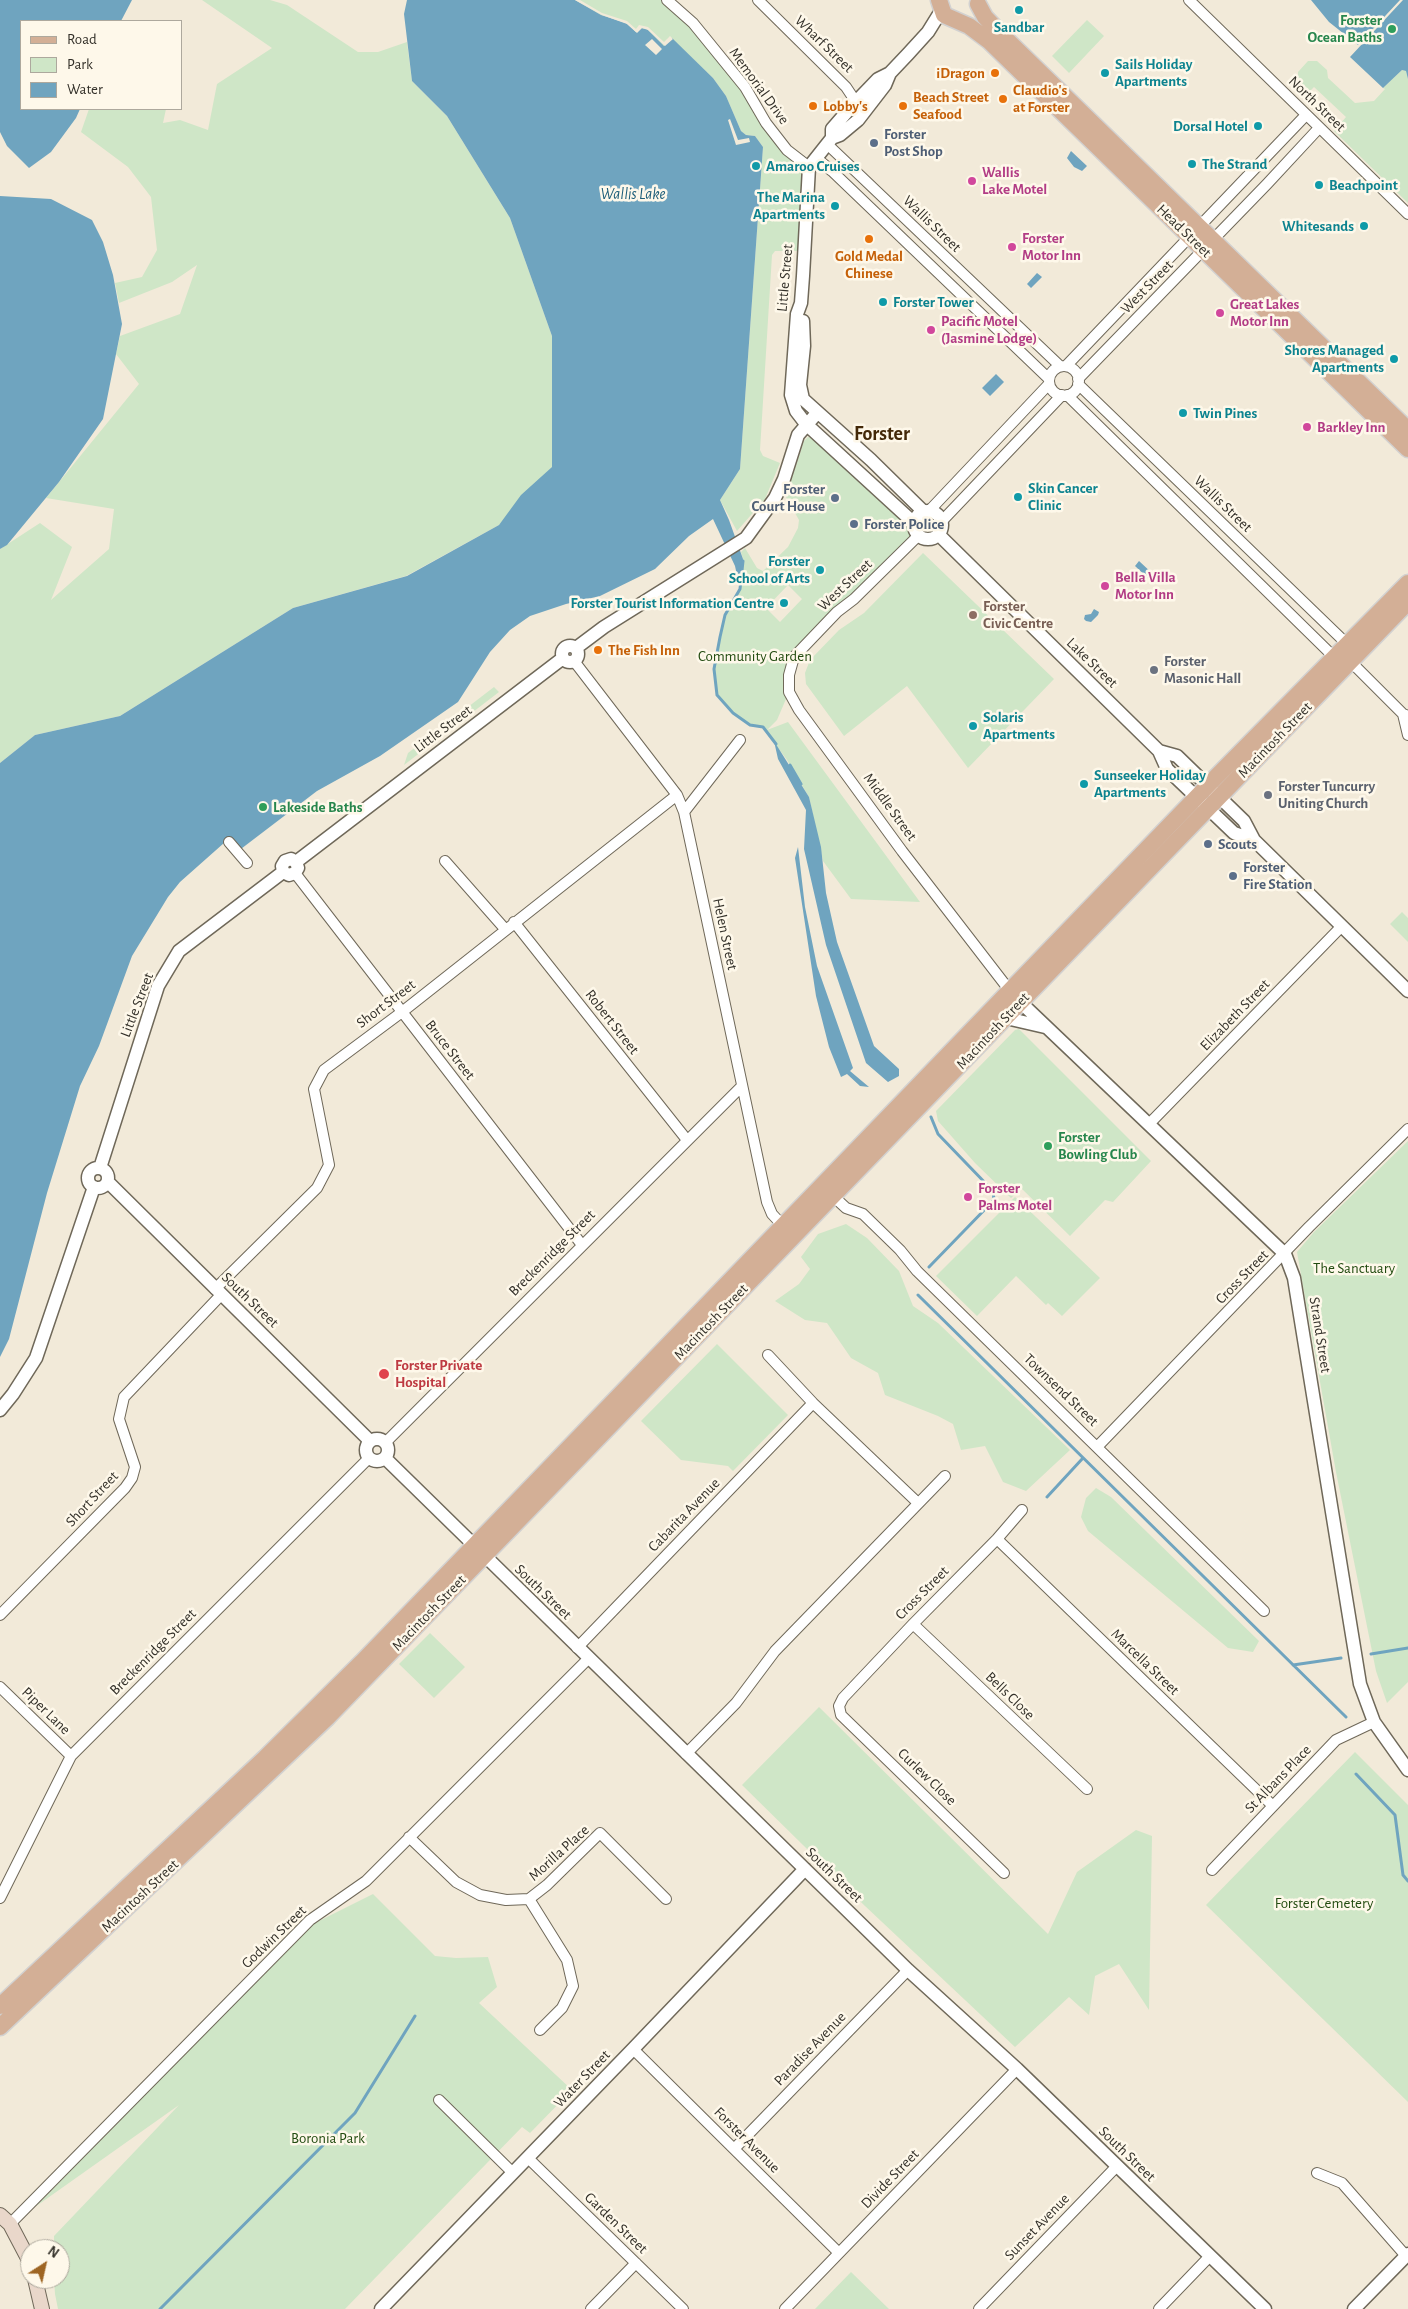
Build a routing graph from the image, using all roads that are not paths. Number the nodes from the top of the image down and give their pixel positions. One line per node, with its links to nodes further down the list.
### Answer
1 (667, 0): 14 (street, Memorial Drive)
2 (758, 0): 9 (street, Wharf Street)
3 (1189, 0): 7 (street, North Street)
4 (1196, 0): 7 (street, North Street)
5 (978, 2): 6 (main road); 16 (main road, Head Street)
6 (943, 9): 8 (street); 16 (main road, Head Street)
7 (1205, 15): 10 (street, North Street)
8 (890, 73): 9 (street); 11 (street)
9 (856, 100): 11 (street, Wharf Street); 13 (street)
10 (1306, 115): 12 (street, North Street); 16 (street, West Street)
11 (861, 116): 13 (street)
12 (1320, 128): 15 (street, North Street); 17 (street, West Street)
13 (829, 141): 14 (street); 19 (street, Wallis Street)
14 (812, 162): 18 (street, Little Street); 21 (street, Wallis Street)
15 (1408, 214)
16 (1195, 233): 17 (main road, Head Street); 19 (street, West Street)
17 (1208, 245): 20 (street, West Street); 25 (main road, Head Street); 26 (main road, Head Street)
18 (801, 303): 23 (street); 24 (street, Little Street)
19 (1063, 366): 20 (street); 21 (street)
20 (1078, 381): 22 (street); 33 (street, Wallis Street)
21 (1049, 382): 22 (street); 27 (street)
22 (1064, 395): 29 (street); 33 (street, Wallis Street)
23 (817, 413): 24 (street); 27 (street)
24 (806, 424): 28 (street); 35 (street, Little Street)
25 (1408, 430)
26 (1408, 449)
27 (926, 511): 28 (street); 29 (street)
28 (914, 523): 30 (street)
29 (939, 528): 30 (street); 40 (street, Lake Street)
30 (919, 536): 34 (street, West Street)
31 (1408, 583): 33 (main road, Macintosh Street)
32 (1408, 602): 33 (main road, Macintosh Street)
33 (1345, 655): 36 (street, Wallis Street); 40 (main road, Macintosh Street)
34 (794, 657): 49 (street, Middle Street)
35 (569, 660): 39 (street, Helen Street); 45 (street, Little Street)
36 (1406, 715): 37 (street)
37 (1408, 735)
38 (740, 740): 41 (street)
39 (677, 795): 41 (street, Helen Street); 46 (street, Short Street)
40 (1208, 798): 47 (street, Lake Street); 50 (main road, Macintosh Street); 50 (main road, Macintosh Street)
41 (684, 812): 55 (street, Helen Street)
42 (229, 842): 44 (street)
43 (445, 861): 48 (street)
44 (248, 863)
45 (291, 869): 52 (street, Bruce Street); 59 (street, Little Street)
46 (514, 922): 48 (street, Short Street); 58 (street, Robert Street)
47 (1342, 926): 51 (street, Lake Street); 56 (street, Elizabeth Street)
48 (505, 929): 52 (street, Short Street)
49 (990, 967): 50 (street, Middle Street); 50 (street, Middle Street)
50 (1017, 991): 53 (main road, Macintosh Street); 54 (street, Strand Street); 63 (main road, Macintosh Street)
51 (1408, 991)
52 (402, 1012): 64 (street, Bruce Street); 66 (street, Short Street)
53 (1006, 1018): 54 (street); 62 (main road, Macintosh Street)
54 (1047, 1028): 56 (street, Strand Street)
55 (742, 1086): 58 (street, Breckenridge Street); 63 (street, Helen Street)
56 (1149, 1124): 65 (street, Strand Street)
57 (1408, 1128): 65 (street, Cross Street)
58 (687, 1140): 64 (street, Breckenridge Street)
59 (100, 1168): 60 (street); 61 (street)
60 (108, 1182): 61 (street); 66 (street, South Street)
61 (94, 1187): 69 (street)
62 (833, 1196): 63 (main road, Macintosh Street); 72 (street, Townsend Street)
63 (788, 1232): 79 (main road, Macintosh Street)
64 (582, 1245): 71 (street, Breckenridge Street)
65 (1285, 1254): 72 (street, Cross Street); 87 (street, Strand Street)
66 (218, 1292): 70 (street, South Street); 81 (street, Short Street)
67 (768, 1355): 68 (street)
68 (813, 1403): 76 (street); 83 (street, Cabarita Avenue)
69 (0, 1410)
70 (370, 1441): 71 (street); 73 (street)
71 (385, 1443): 74 (street)
72 (1097, 1447): 80 (street, Townsend Street)
73 (369, 1458): 74 (street); 89 (street, Breckenridge Street)
74 (385, 1458): 79 (street, South Street)
75 (945, 1476): 76 (street)
76 (918, 1503): 88 (street)
77 (1022, 1510): 78 (street, Cross Street)
78 (997, 1539): 82 (street, Cross Street); 92 (street, Marcella Street)
79 (479, 1552): 83 (street, South Street); 101 (main road, Macintosh Street); 102 (main road, Macintosh Street)
80 (1264, 1612)
81 (0, 1615)
82 (913, 1624): 86 (street, Cross Street); 91 (street, Bells Close)
83 (577, 1648): 84 (street, South Street)
84 (588, 1659): 88 (street, South Street); 93 (street, Godwin Street)
85 (0, 1688): 89 (street, Piper Lane)
86 (843, 1698): 96 (street, Curlew Close)
87 (1374, 1722): 90 (street, Strand Street); 92 (street, St Albans Place)
88 (686, 1754): 94 (street, South Street)
89 (71, 1756): 97 (street, Breckenridge Street)
90 (1408, 1770)
91 (1087, 1789)
92 (1273, 1806): 95 (street, St Albans Place)
93 (409, 1837): 98 (street, Morilla Place); 112 (street, Godwin Street)
94 (804, 1869): 100 (street, South Street); 104 (street, Water Street)
95 (1212, 1870)
96 (1004, 1873)
97 (0, 1898)
98 (528, 1899): 99 (street, Morilla Place); 103 (street)
99 (666, 1899)
100 (908, 1970): 105 (street, South Street); 107 (street, Paradise Avenue)
101 (0, 2005)
102 (0, 2027)
103 (540, 2030)
104 (633, 2049): 107 (street, Forster Avenue); 108 (street, Water Street)
105 (1017, 2070): 109 (street, South Street); 114 (street, Divide Street)
106 (439, 2100): 110 (street)
107 (734, 2149): 114 (street, Forster Avenue)
108 (528, 2158): 110 (street, Water Street); 117 (street, Garden Street)
109 (1117, 2166): 116 (street, South Street); 124 (street, Sunset Avenue)
110 (514, 2173): 120 (street, Water Street)
111 (1317, 2173): 115 (street)
112 (5, 2220): 113 (main road)
113 (20, 2245)
114 (839, 2253): 123 (street, Divide Street)
115 (1407, 2255): 127 (street)
116 (1210, 2256): 125 (street); 126 (street, South Street)
117 (636, 2263): 121 (street); 122 (street, Garden Street)
118 (37, 2289): 119 (main road)
119 (42, 2309)
120 (381, 2309)
121 (591, 2309)
122 (683, 2309)
123 (785, 2309)
124 (979, 2309)
125 (1159, 2309)
126 (1265, 2309)
127 (1354, 2309)

